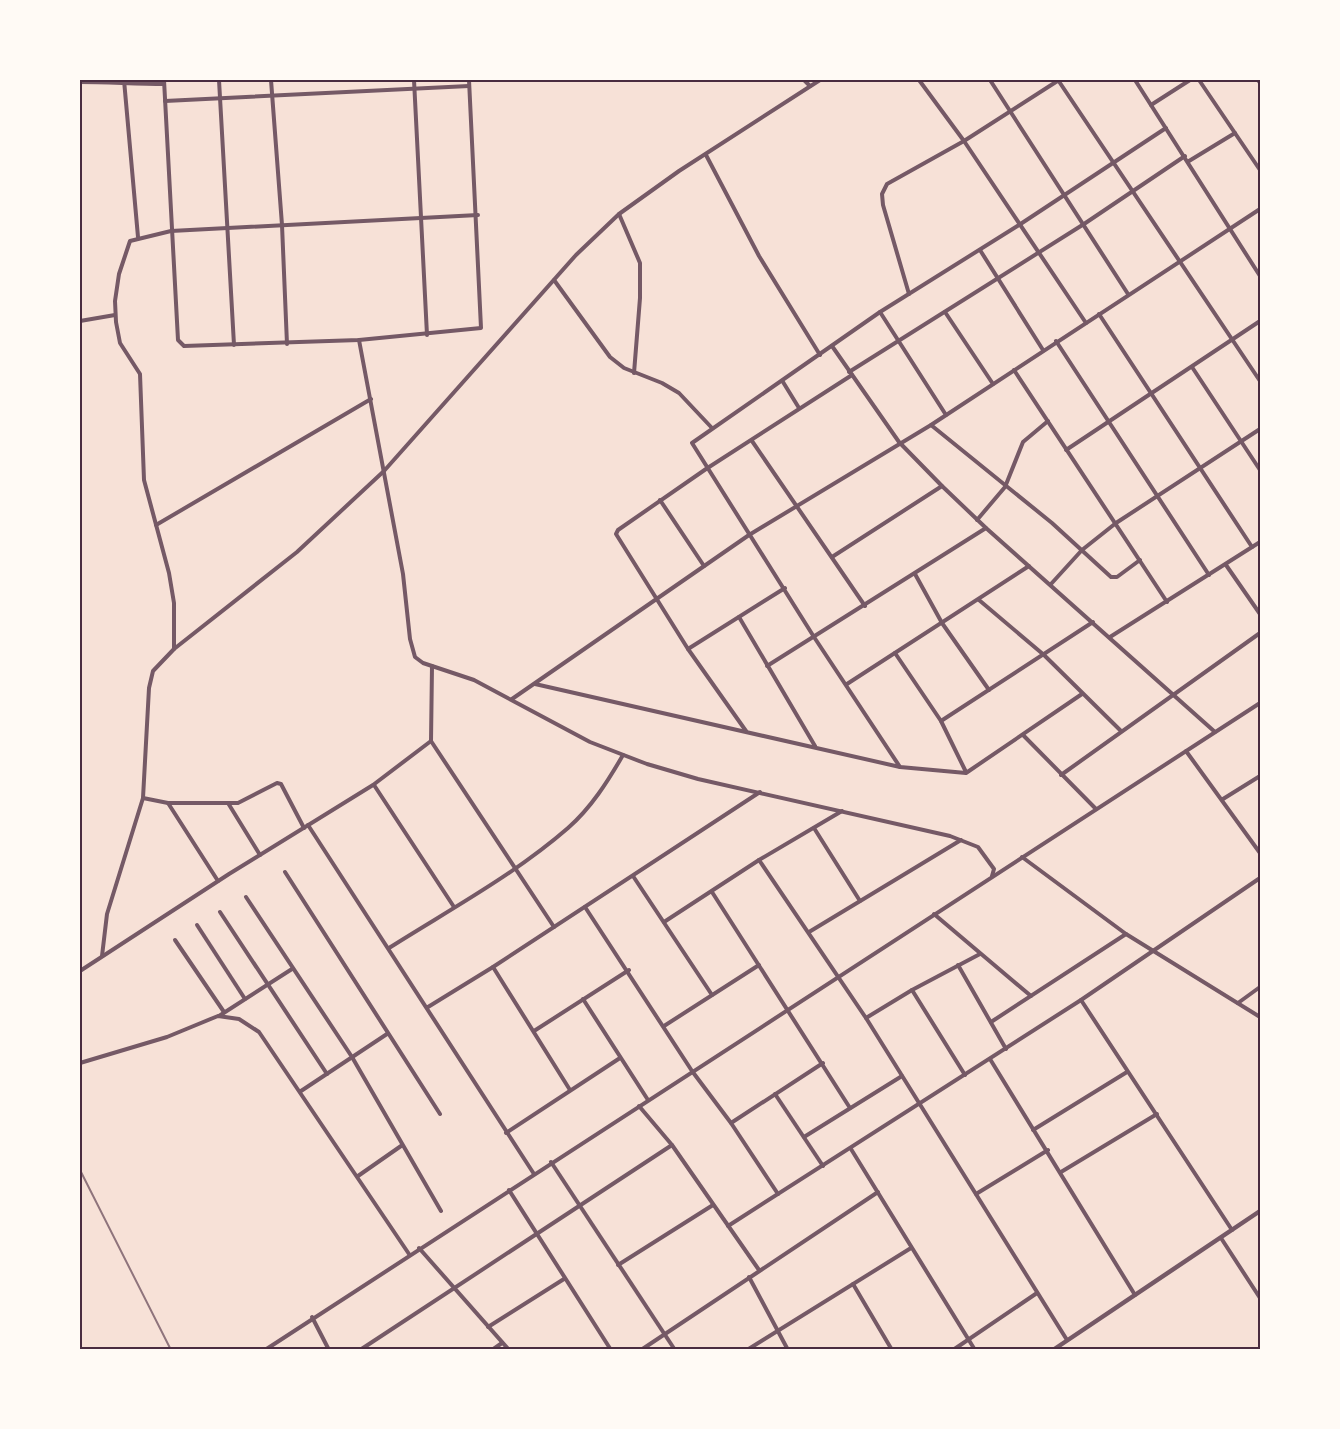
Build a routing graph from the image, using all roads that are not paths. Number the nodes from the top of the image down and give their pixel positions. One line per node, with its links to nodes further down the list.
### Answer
1 (219, 80): 20 (street)
2 (271, 80): 19 (street)
3 (414, 80): 18 (street)
4 (469, 80): 16 (street)
5 (804, 80): 17 (street)
6 (820, 80): 17 (street)
7 (919, 80): 26 (street)
8 (990, 80): 23 (street)
9 (1058, 80): 23 (street); 30 (street)
10 (1135, 80): 22 (street)
11 (1190, 80): 22 (street)
12 (1199, 80): 25 (street)
13 (80, 82): 14 (street)
14 (124, 82): 15 (street); 44 (street)
15 (164, 82): 21 (street)
16 (469, 86): 18 (street); 36 (street)
17 (810, 86): 27 (street)
18 (415, 89): 19 (street); 37 (street)
19 (271, 96): 20 (street); 39 (street)
20 (219, 99): 21 (street); 41 (street)
21 (165, 101): 43 (street)
22 (1151, 105): 24 (street)
23 (1010, 110): 26 (street); 33 (street)
24 (1166, 128): 28 (street); 30 (street)
25 (1235, 133): 29 (street); 31 (street)
26 (964, 141): 40 (street); 51 (street)
27 (706, 155): 35 (street); 69 (street)
28 (1185, 156): 29 (street); 32 (street)
29 (1189, 161): 42 (street)
30 (1114, 162): 32 (street); 33 (street)
31 (1260, 170)
32 (1134, 190): 38 (street); 47 (street)
33 (1066, 194): 38 (street); 40 (street)
34 (1260, 209): 42 (street)
35 (619, 214): 50 (street); 72 (street)
36 (477, 215): 37 (street); 60 (street)
37 (422, 218): 39 (street); 60 (street)
38 (1084, 224): 46 (street); 52 (street)
39 (282, 225): 41 (street); 65 (street)
40 (1019, 225): 45 (street); 46 (street)
41 (228, 228): 43 (street); 66 (street)
42 (1232, 229): 47 (street); 48 (street)
43 (171, 231): 44 (street); 66 (street)
44 (138, 237): 56 (street)
45 (980, 250): 49 (street); 51 (street)
46 (1039, 253): 49 (street); 59 (street)
47 (1180, 261): 52 (street); 62 (street)
48 (1260, 276)
49 (997, 279): 54 (street); 68 (street)
50 (554, 280): 72 (street); 93 (street)
51 (909, 294): 53 (street)
52 (1128, 294): 55 (street)
53 (880, 312): 63 (street); 67 (street)
54 (945, 312): 63 (street); 76 (street)
55 (1099, 314): 59 (street); 77 (street)
56 (115, 315): 57 (street); 101 (street)
57 (80, 321)
58 (1260, 321): 62 (street)
59 (1086, 323): 64 (street)
60 (427, 335): 61 (street)
61 (359, 340): 65 (street); 78 (street)
62 (1233, 340): 70 (street); 74 (street)
63 (898, 342): 73 (street); 80 (street)
64 (1056, 342): 68 (street); 82 (street)
65 (287, 344): 66 (street)
66 (234, 345)
67 (832, 346): 69 (street); 73 (street)
68 (1043, 351): 71 (street)
69 (820, 355): 75 (street)
70 (1192, 367): 77 (street); 88 (street)
71 (1014, 370): 76 (street); 81 (street)
72 (634, 373): 84 (street)
73 (851, 373): 79 (street); 87 (street)
74 (1260, 381)
75 (783, 382): 79 (street); 84 (street)
76 (993, 384): 80 (street)
77 (1150, 394): 82 (street); 91 (street)
78 (371, 399): 93 (street); 101 (street)
79 (799, 408): 86 (street)
80 (946, 415): 83 (street)
81 (1048, 421): 89 (street); 95 (street)
82 (1108, 422): 89 (street); 96 (street)
83 (931, 425): 87 (street); 95 (street)
84 (712, 428): 90 (street)
85 (1260, 429): 88 (street)
86 (752, 441): 90 (street); 98 (street)
87 (899, 442): 94 (street); 98 (street)
88 (1242, 442): 91 (street); 92 (street)
89 (1066, 450): 100 (street)
90 (706, 469): 97 (street); 103 (street)
91 (1202, 469): 96 (street); 105 (street)
92 (1260, 470)
93 (384, 471): 127 (street); 131 (street)
94 (942, 486): 99 (street); 107 (street)
95 (1005, 487): 99 (street); 106 (street)
96 (1158, 496): 100 (street); 113 (street)
97 (660, 500): 110 (street); 116 (street)
98 (795, 507): 103 (street); 107 (street)
99 (977, 520): 102 (street)
100 (1116, 523): 106 (street); 108 (street)
101 (156, 525): 127 (street)
102 (986, 528): 111 (street); 112 (street)
103 (749, 535): 110 (street); 115 (street)
104 (1260, 542): 105 (street)
105 (1252, 547): 109 (street)
106 (1082, 550): 108 (street); 114 (street)
107 (832, 557): 119 (street)
108 (1140, 560): 118 (street)
109 (1226, 565): 113 (street); 120 (street)
110 (704, 566): 116 (street)
111 (1029, 567): 114 (street); 117 (street)
112 (915, 574): 119 (street); 123 (street)
113 (1209, 575): 118 (street)
114 (1051, 584): 122 (street)
115 (785, 588): 121 (street); 125 (street)
116 (656, 598): 128 (street); 133 (street)
117 (979, 600): 123 (street); 130 (street)
118 (1167, 602): 126 (street)
119 (865, 606): 125 (street)
120 (1260, 614)
121 (739, 617): 128 (street); 132 (street)
122 (1093, 622): 126 (street); 130 (street)
123 (942, 623): 129 (street); 135 (street)
124 (1260, 633): 137 (street)
125 (814, 637): 132 (street); 134 (street)
126 (1110, 637): 137 (street)
127 (174, 649): 155 (street)
128 (688, 649): 142 (street)
129 (895, 653): 134 (street); 140 (street)
130 (1044, 655): 135 (street); 136 (street)
131 (432, 666): 138 (street); 145 (street)
132 (767, 666): 146 (street)
133 (535, 684): 138 (street); 142 (street)
134 (847, 684): 149 (street)
135 (988, 690): 140 (street)
136 (1082, 694): 141 (street); 144 (street)
137 (1174, 694): 141 (street); 143 (street)
138 (512, 699): 148 (street)
139 (1260, 703): 143 (street)
140 (941, 722): 150 (street)
141 (1121, 731): 151 (street)
142 (747, 732): 146 (street)
143 (1215, 732): 147 (street)
144 (1023, 734): 150 (street); 151 (street)
145 (431, 741): 153 (street); 168 (street)
146 (815, 746): 149 (street)
147 (1186, 751): 156 (street); 159 (street)
148 (623, 755): 154 (street); 168 (street)
149 (900, 767): 150 (street)
150 (966, 773)
151 (1061, 775): 159 (street)
152 (1260, 776): 156 (street)
153 (374, 785): 161 (street); 177 (street)
154 (760, 792): 160 (street); 170 (street)
155 (143, 798): 157 (street); 190 (street)
156 (1223, 799): 164 (street)
157 (168, 803): 158 (street); 173 (street)
158 (227, 803): 161 (street); 165 (street)
159 (1096, 809): 166 (street)
160 (843, 810): 162 (street); 163 (street)
161 (306, 826): 165 (street); 187 (street)
162 (814, 828): 167 (street); 176 (street)
163 (961, 840): 171 (street); 176 (street)
164 (1260, 853)
165 (260, 855): 173 (street)
166 (1022, 857): 171 (street); 185 (street)
167 (759, 860): 174 (street); 184 (street)
168 (516, 867): 177 (street); 183 (street)
169 (285, 872): 216 (street)
170 (633, 876): 178 (street); 181 (street)
171 (992, 877): 180 (street)
172 (1260, 878): 188 (street)
173 (218, 881): 190 (street)
174 (712, 892): 181 (street); 191 (street)
175 (246, 897): 194 (street)
176 (860, 901): 184 (street)
177 (453, 907): 187 (street)
178 (585, 907): 183 (street); 195 (street)
179 (220, 912): 198 (street)
180 (934, 914): 189 (street); 197 (street)
181 (664, 922): 201 (street)
182 (197, 925): 203 (street)
183 (554, 927): 193 (street)
184 (809, 932): 197 (street)
185 (1126, 933): 188 (street); 202 (street)
186 (175, 940): 209 (street)
187 (389, 948): 207 (street)
188 (1154, 949): 205 (street); 206 (street)
189 (980, 954): 192 (street); 202 (street)
190 (102, 957): 196 (street)
191 (759, 965): 201 (street); 208 (street)
192 (958, 965): 200 (street); 213 (street)
193 (493, 967): 207 (street); 215 (street)
194 (292, 969): 198 (street); 218 (street)
195 (629, 970): 204 (street); 214 (street)
196 (80, 971)
197 (838, 976): 208 (street); 212 (street)
198 (266, 985): 203 (street); 225 (street)
199 (1260, 987): 206 (street)
200 (912, 990): 212 (street); 226 (street)
201 (712, 995): 214 (street)
202 (1031, 996): 213 (street)
203 (245, 999): 209 (street)
204 (583, 999): 215 (street); 219 (street)
205 (1081, 1000): 217 (street); 224 (street)
206 (1238, 1003): 211 (street)
207 (428, 1007): 239 (street)
208 (789, 1009): 222 (street); 223 (street)
209 (224, 1012): 210 (street)
210 (218, 1017): 221 (street); 229 (street)
211 (1260, 1017)
212 (866, 1018): 227 (street)
213 (991, 1022): 217 (street)
214 (664, 1026): 223 (street)
215 (534, 1031): 228 (street)
216 (387, 1034): 218 (street); 235 (street)
217 (1006, 1049): 220 (street)
218 (352, 1057): 225 (street); 242 (street)
219 (620, 1058): 228 (street); 231 (street)
220 (990, 1059): 226 (street); 238 (street)
221 (80, 1063)
222 (823, 1063): 230 (street); 234 (street)
223 (692, 1071): 231 (street); 237 (street)
224 (1127, 1072): 236 (street); 238 (street)
225 (327, 1074): 229 (street)
226 (965, 1075): 232 (street)
227 (902, 1076): 232 (street); 234 (street)
228 (570, 1090): 239 (street)
229 (301, 1091): 249 (street)
230 (776, 1094): 237 (street); 240 (street)
231 (648, 1100): 233 (street)
232 (920, 1105): 243 (street); 253 (street)
233 (639, 1106): 241 (street); 245 (street)
234 (850, 1108): 240 (street)
235 (440, 1114)
236 (1157, 1114): 247 (street); 259 (street)
237 (731, 1123): 252 (street)
238 (1033, 1130): 244 (street)
239 (506, 1133): 248 (street)
240 (804, 1137): 246 (street)
241 (672, 1145): 254 (street); 255 (street)
242 (402, 1146): 249 (street); 256 (street)
243 (851, 1149): 246 (street); 251 (street)
244 (1048, 1150): 247 (street); 253 (street)
245 (551, 1162): 248 (street); 254 (street)
246 (823, 1166): 252 (street)
247 (1061, 1172): 272 (street)
248 (534, 1174): 250 (street)
249 (358, 1176): 264 (street)
250 (509, 1190): 260 (street); 262 (street)
251 (878, 1192): 263 (street); 266 (street)
252 (778, 1194): 258 (street)
253 (976, 1194): 271 (street)
254 (581, 1205): 260 (street); 265 (street)
255 (713, 1205): 258 (street); 265 (street)
256 (441, 1210)
257 (1260, 1211): 259 (street)
258 (728, 1226): 266 (street)
259 (1232, 1230): 261 (street)
260 (537, 1234): 268 (street); 270 (street)
261 (1221, 1238): 272 (street); 273 (street)
262 (419, 1248): 264 (street); 270 (street)
263 (911, 1248): 269 (street); 278 (street)
264 (409, 1254): 274 (street)
265 (618, 1265): 277 (street)
266 (759, 1270): 267 (street)
267 (749, 1277): 276 (street); 277 (street)
268 (564, 1279): 275 (street); 286 (street)
269 (853, 1284): 276 (street); 291 (street)
270 (454, 1289): 275 (street); 283 (street)
271 (1037, 1293): 278 (street); 279 (street)
272 (1135, 1295): 279 (street)
273 (1260, 1298)
274 (312, 1317): 281 (street); 282 (street)
275 (488, 1327): 280 (street)
276 (777, 1330): 289 (street); 290 (street)
277 (665, 1333): 287 (street); 288 (street)
278 (969, 1339): 292 (street); 293 (street)
279 (1067, 1340): 294 (street)
280 (502, 1342): 284 (street); 285 (street)
281 (265, 1350)
282 (329, 1350)
283 (360, 1350)
284 (492, 1350)
285 (509, 1350)
286 (611, 1350)
287 (641, 1350)
288 (675, 1350)
289 (747, 1350)
290 (788, 1350)
291 (892, 1350)
292 (953, 1350)
293 (975, 1350)
294 (1053, 1350)

